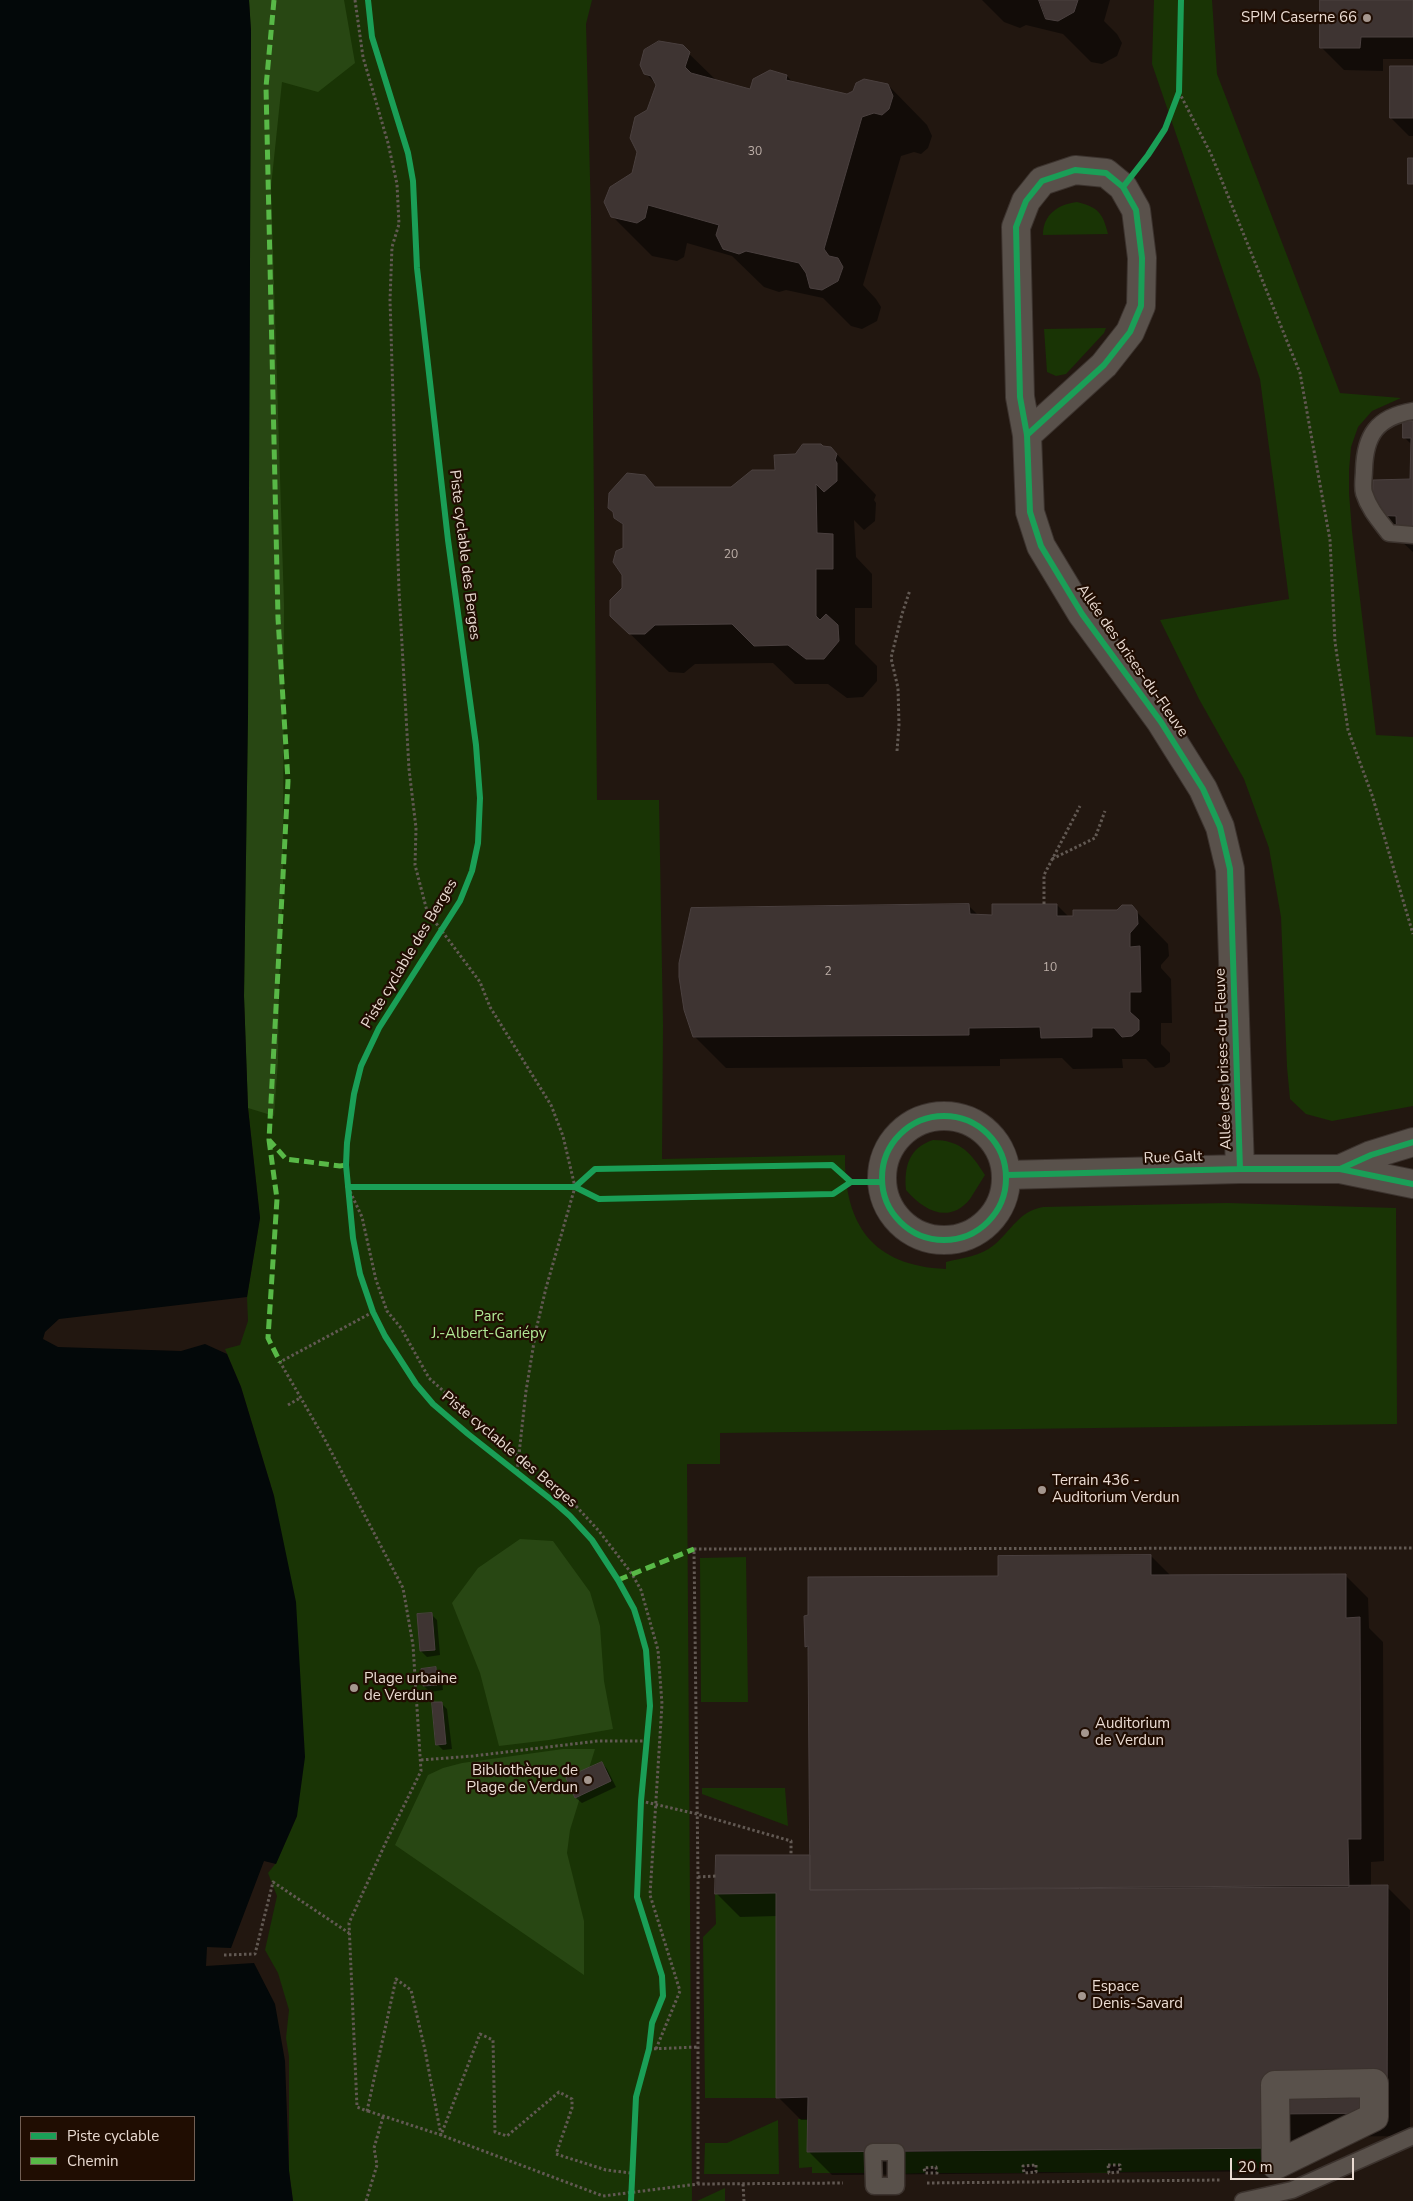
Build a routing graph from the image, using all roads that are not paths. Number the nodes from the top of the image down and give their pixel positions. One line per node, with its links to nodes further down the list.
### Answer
1 (1413, 411): 3 (lane)
2 (1027, 435): 2 (street, Allée des brises-du-Fleuve); 6 (street, Allée des brises-du-Fleuve)
3 (1413, 535)
4 (1413, 1142): 5 (street, Rue Galt)
5 (1340, 1168): 6 (street, Rue Galt); 8 (street, Rue Galt)
6 (1240, 1169): 7 (street, Rue Galt)
7 (1007, 1175): 7 (street)
8 (1413, 1184)
9 (1413, 2136): 11 (lane)
10 (896, 2183): 10 (lane)
11 (1243, 2201)

